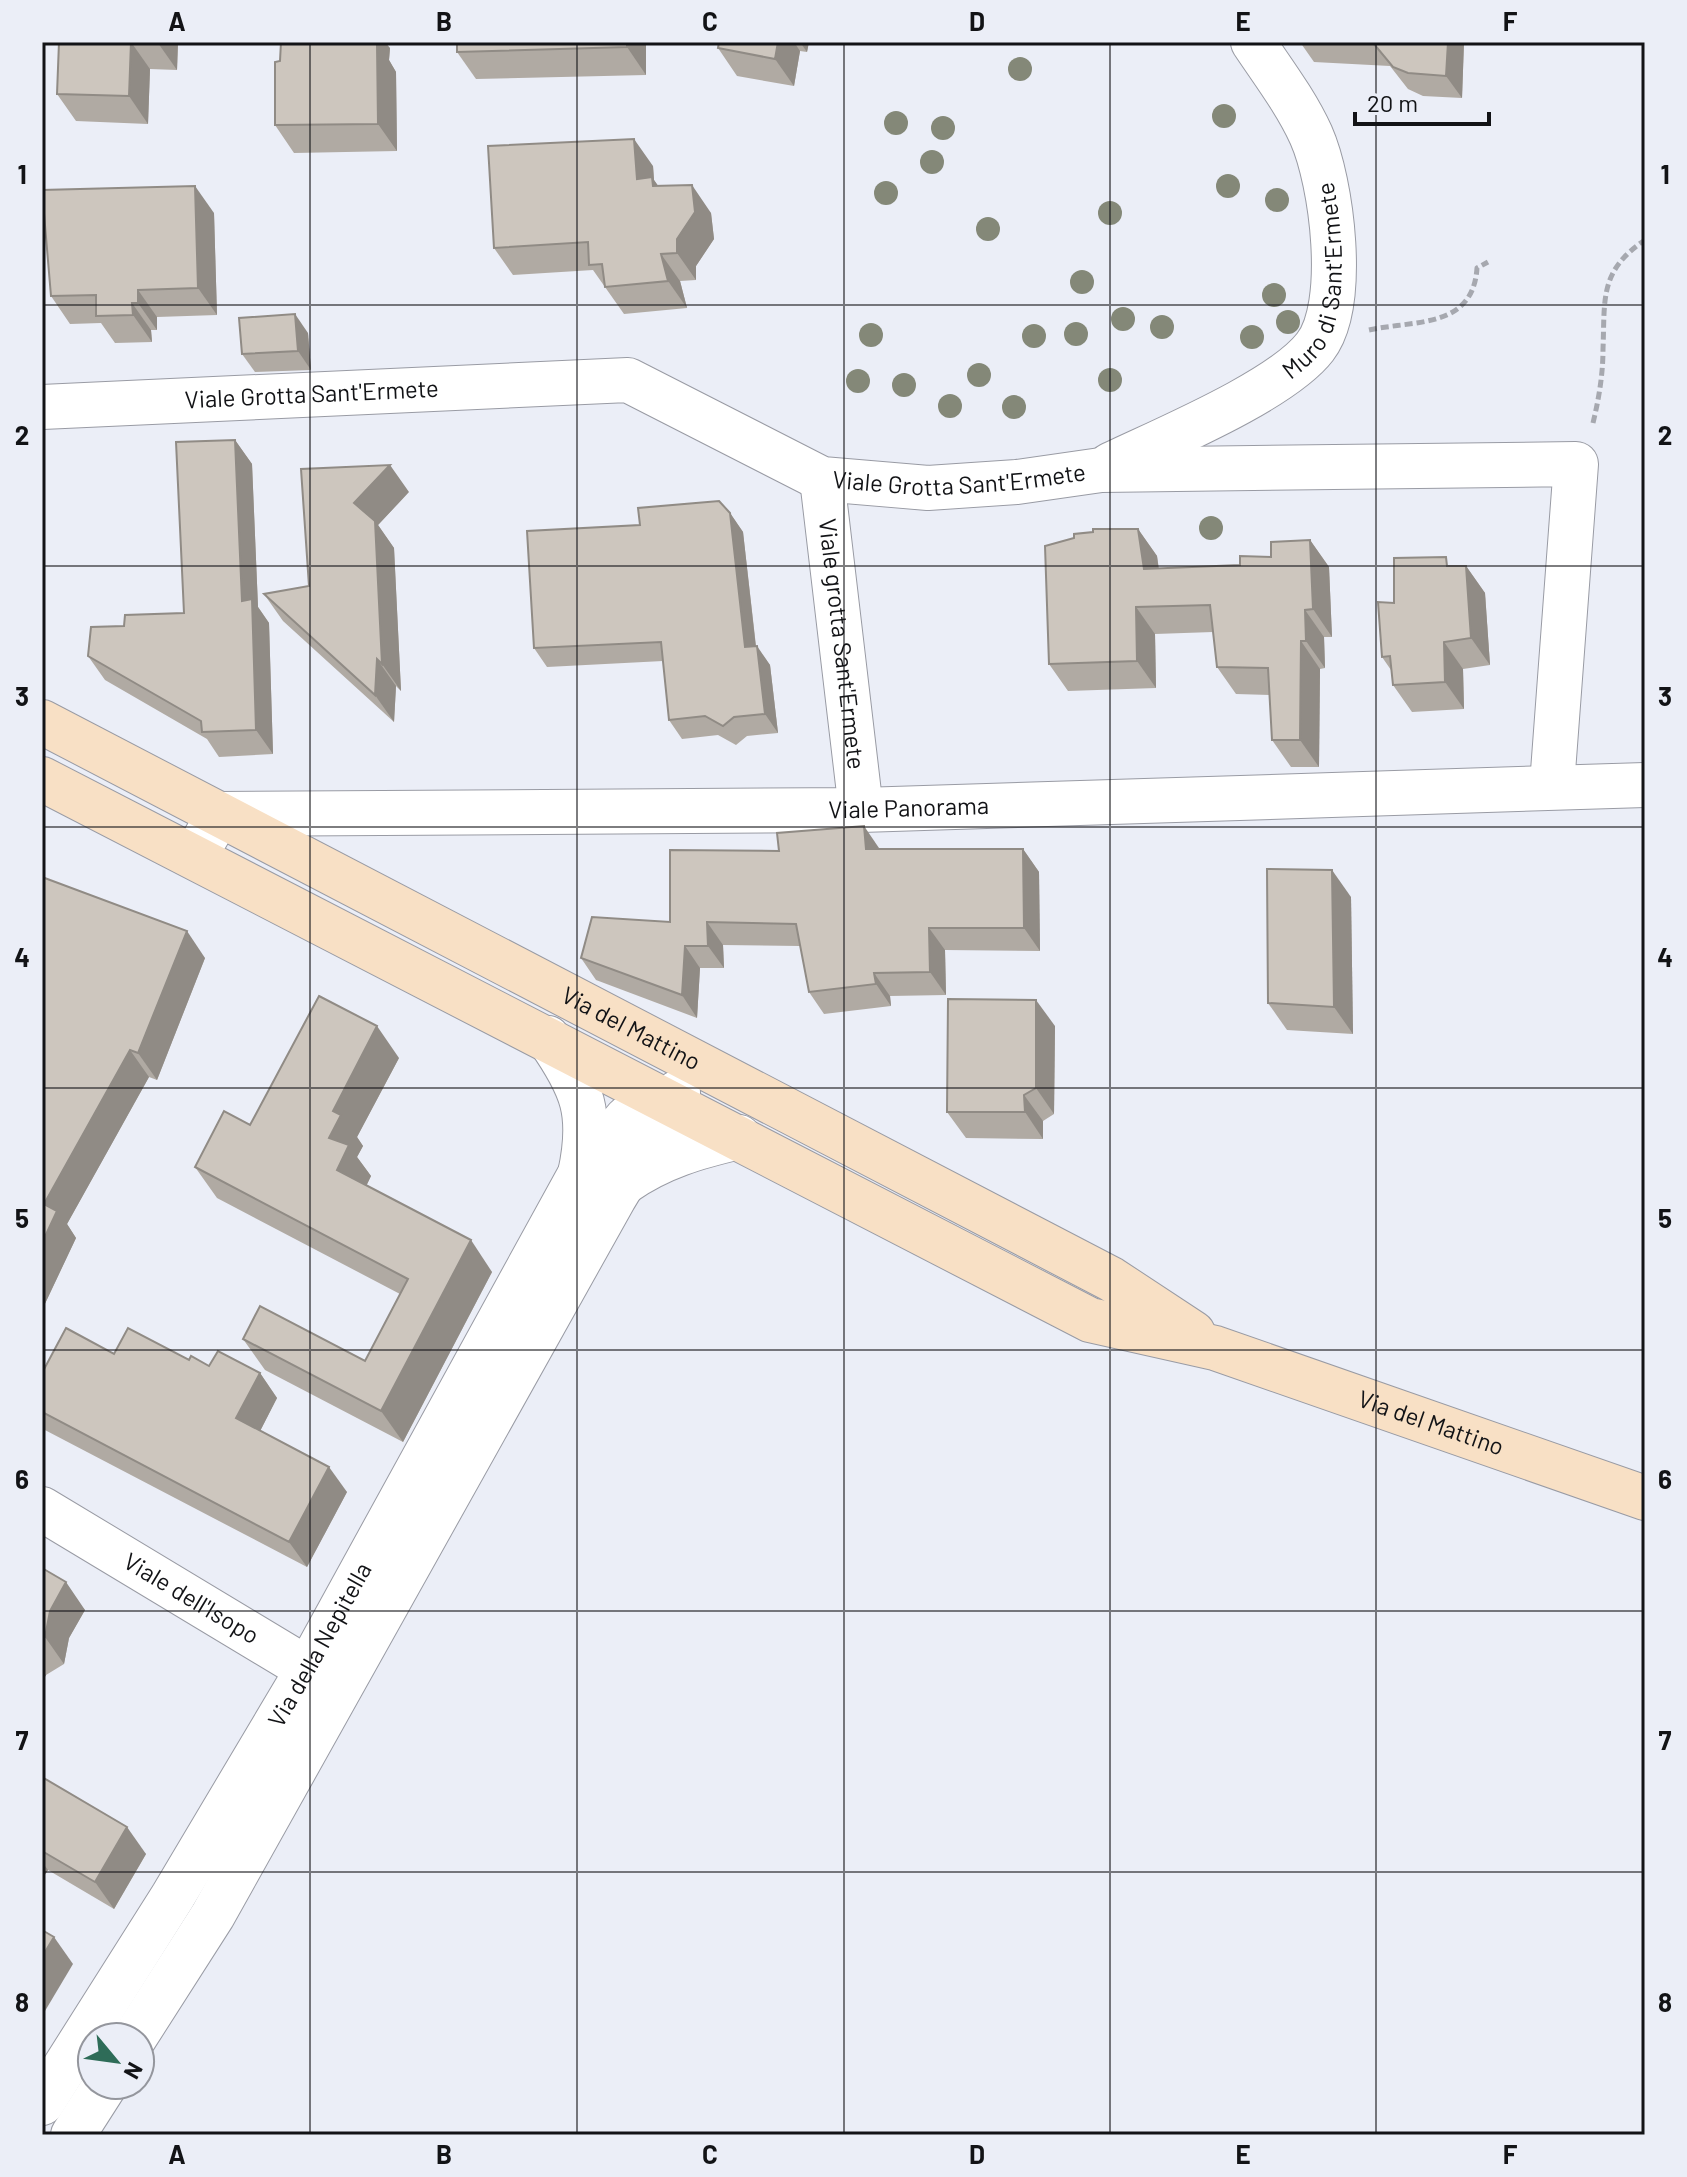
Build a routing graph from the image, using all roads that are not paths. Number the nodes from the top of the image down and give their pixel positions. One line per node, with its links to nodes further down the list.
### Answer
1 (1253, 42): 3 (street, Muro di Sant'Ermete)
2 (42, 407): 4 (street, Viale Grotta Sant'Ermete)
3 (1101, 470): 4 (street, Viale Grotta Sant'Ermete); 7 (street, Viale Grotta Sant'Ermete)
4 (822, 479): 9 (street, Viale grotta Sant'Ermete)
5 (42, 722): 10 (main road, Via del Mattino)
6 (42, 779): 11 (main road, Via del Mattino)
7 (1552, 785): 8 (street, Viale Panorama); 9 (street, Viale Panorama)
8 (1645, 785)
9 (861, 810): 10 (street, Viale Panorama)
10 (219, 814): 11 (street); 13 (main road, Via del Mattino)
11 (195, 856): 12 (main road, Via del Mattino)
12 (548, 1038): 14 (main road, Via del Mattino); 16 (street, Via della Nepitella)
13 (694, 1063): 14 (street); 18 (main road, Via del Mattino)
14 (673, 1102): 15 (main road, Via del Mattino); 16 (street, Via della Nepitella); 17 (street, Via della Nepitella)
15 (739, 1137): 17 (street, Via della Nepitella); 18 (main road, Via del Mattino)
16 (580, 1174): 21 (street, Via della Nepitella)
17 (623, 1184): 21 (street, Via della Nepitella)
18 (1215, 1348): 19 (main road, Via del Mattino)
19 (1645, 1498)
20 (42, 1509): 21 (street, Viale dell'Isopo)
21 (324, 1678): 22 (street, Via della Nepitella); 24 (street, Via della Nepitella)
22 (145, 2021)
23 (95, 2101): 25 (street)
24 (42, 2103)
25 (73, 2135)

